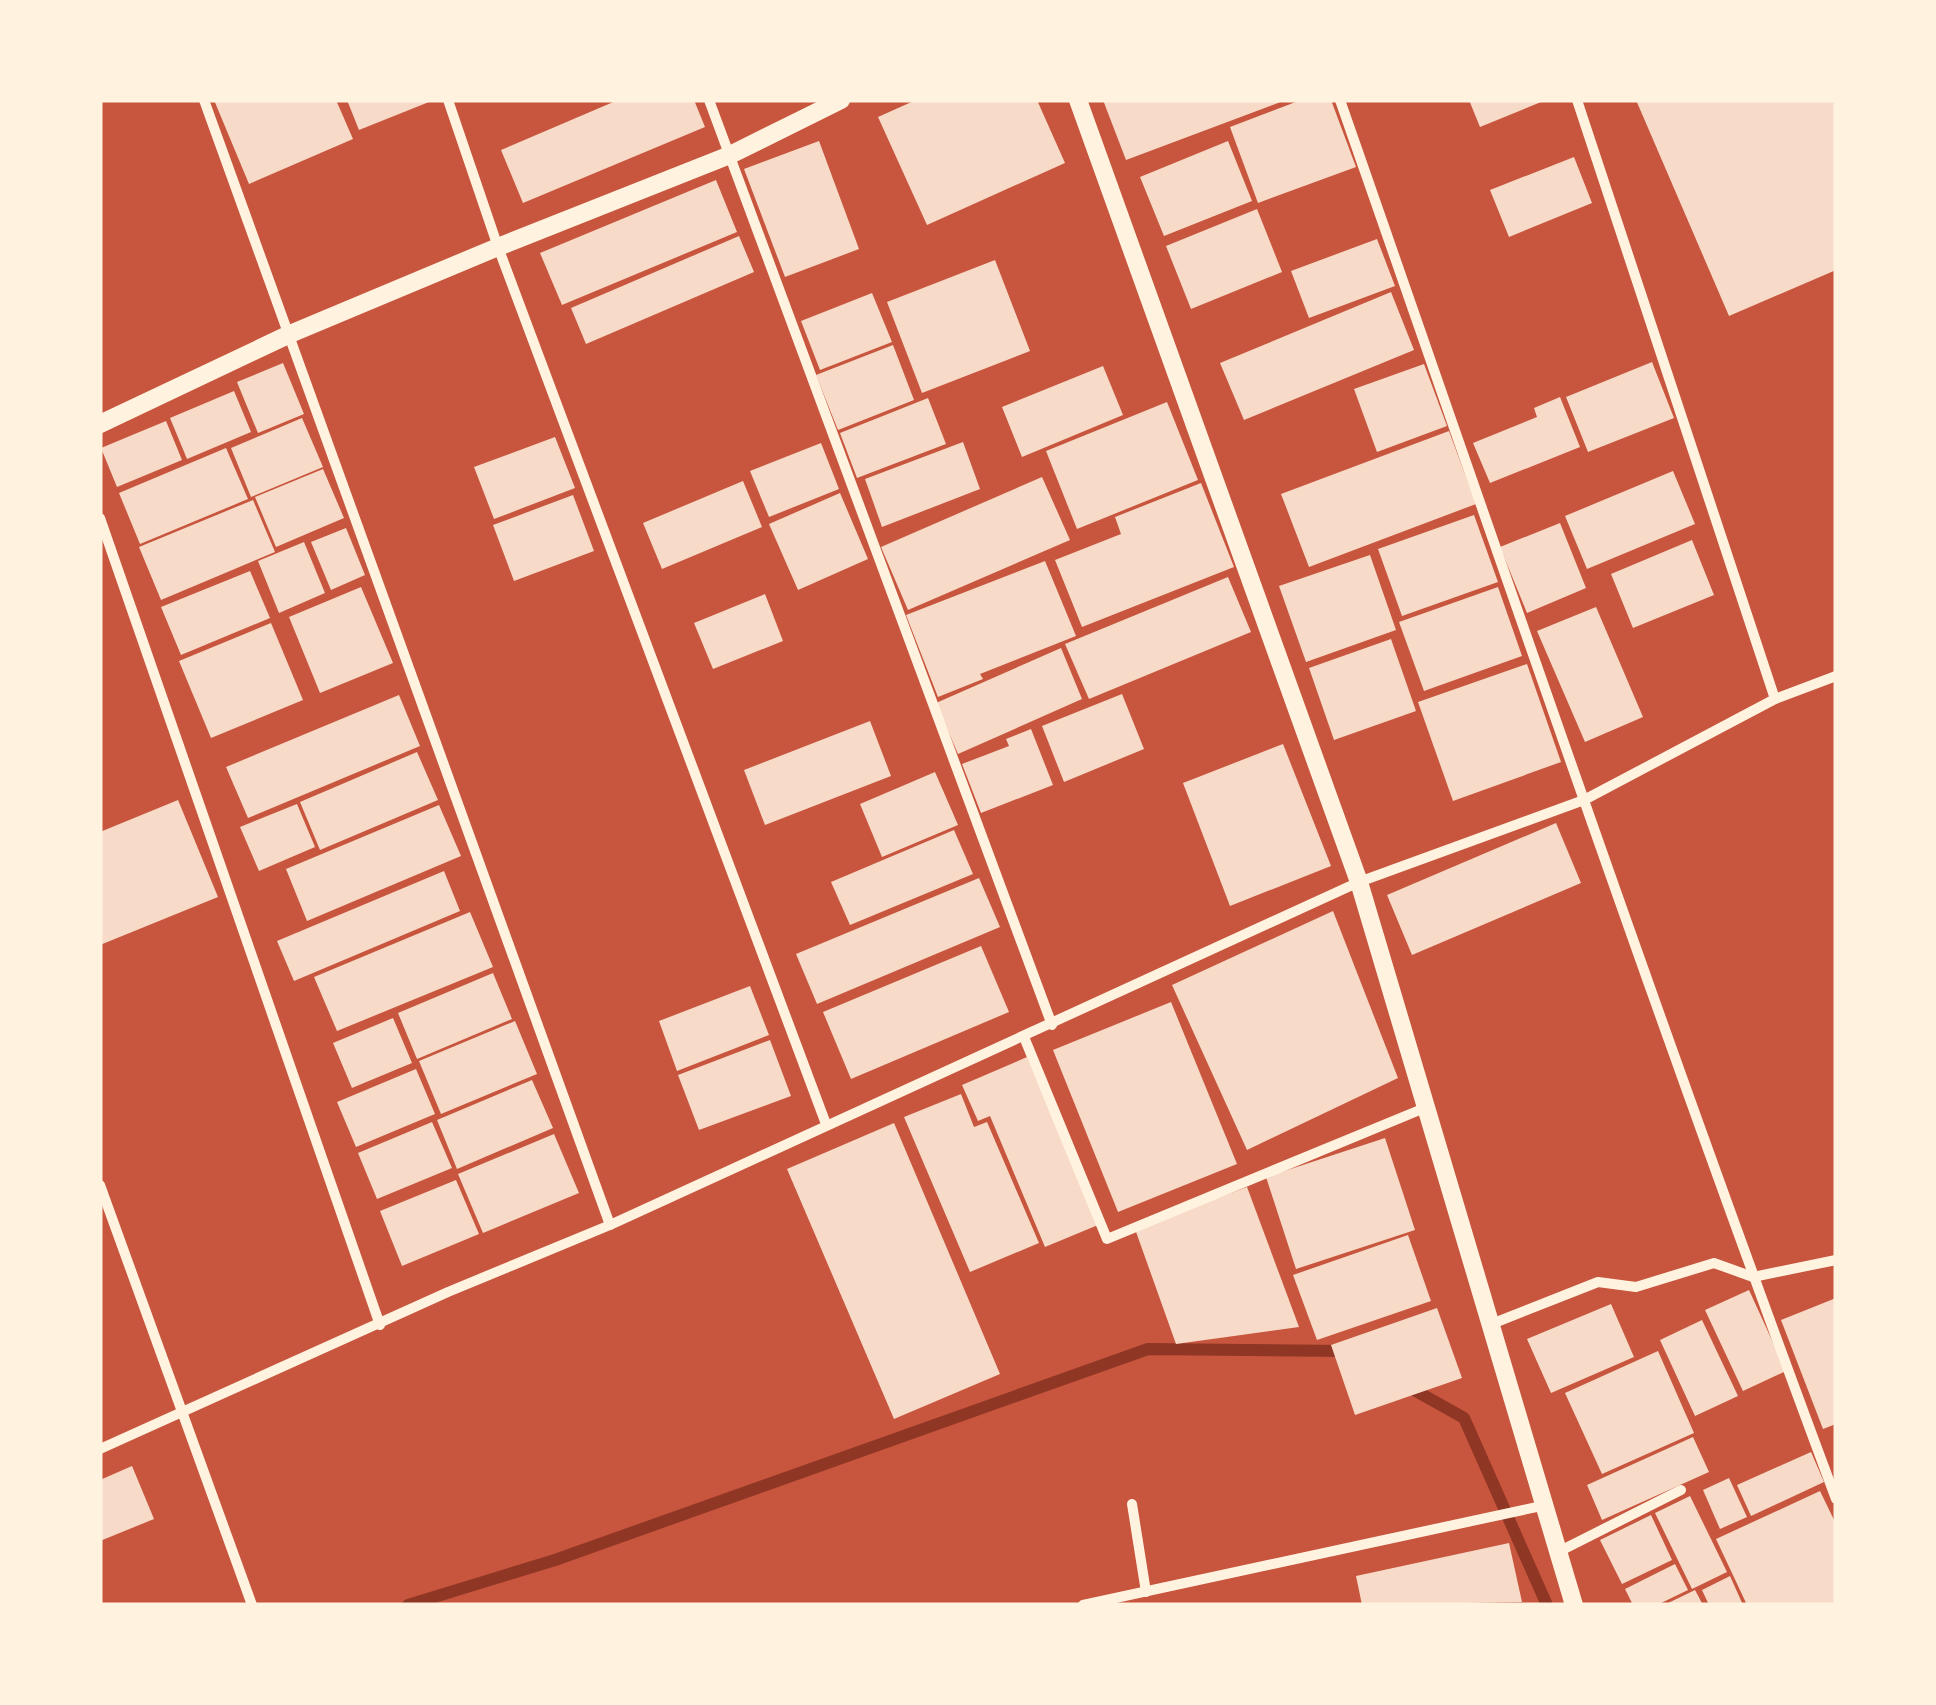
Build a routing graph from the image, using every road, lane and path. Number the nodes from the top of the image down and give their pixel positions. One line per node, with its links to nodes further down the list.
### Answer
1 (204, 100): 10 (street)
2 (448, 100): 9 (street)
3 (709, 100): 8 (street)
4 (841, 100): 8 (street)
5 (1078, 100): 16 (street)
6 (1340, 100): 15 (street)
7 (1577, 100): 14 (street)
8 (730, 155): 9 (street); 17 (street)
9 (498, 247): 10 (street); 20 (street)
10 (290, 334): 11 (street); 22 (street)
11 (100, 424)
12 (100, 518): 25 (street)
13 (1836, 676): 14 (street)
14 (1776, 699): 15 (street)
15 (1584, 800): 16 (street); 24 (street)
16 (1359, 882): 17 (street); 19 (street)
17 (1052, 1025): 18 (street)
18 (1024, 1037): 19 (street); 20 (street)
19 (1427, 1106): 26 (street)
20 (826, 1124): 22 (street)
21 (100, 1185): 27 (street)
22 (610, 1225): 25 (street)
23 (1836, 1260): 24 (street)
24 (1753, 1278): 26 (street); 30 (street)
25 (380, 1325): 27 (street)
26 (1489, 1325): 32 (street)
27 (184, 1414): 28 (street); 35 (street)
28 (100, 1450)
29 (1681, 1490): 33 (street)
30 (1836, 1500)
31 (1132, 1504): 34 (street)
32 (1546, 1505): 33 (street); 34 (street)
33 (1560, 1551): 37 (street)
34 (1146, 1592): 36 (street)
35 (252, 1605)
36 (1083, 1605)
37 (1574, 1605)

